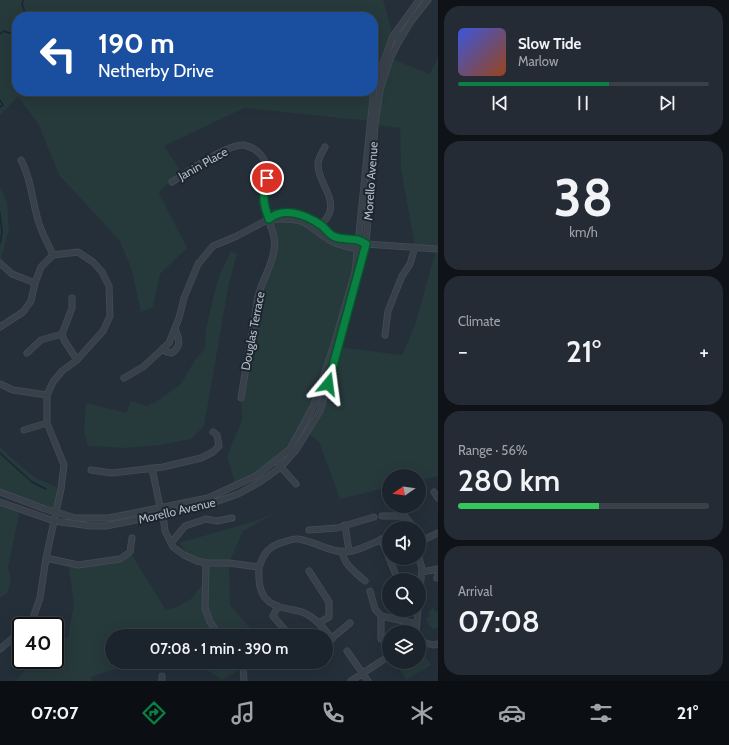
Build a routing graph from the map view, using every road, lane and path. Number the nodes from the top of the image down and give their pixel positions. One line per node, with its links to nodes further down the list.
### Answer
1 (419, 0): 3 (street, Morello Avenue)
2 (428, 0): 12 (street, Morello Avenue)
3 (378, 77)
4 (373, 96): 11 (street, Morello Avenue)
5 (325, 147): 9 (street)
6 (21, 160): 16 (street)
7 (172, 182): 8 (street, Janin Place)
8 (269, 219): 9 (street); 10 (street); 21 (street); 30 (street, Douglas Terrace)
9 (321, 225): 10 (street); 11 (street)
10 (317, 230): 13 (street)
11 (358, 240): 12 (street); 13 (street, Morello Avenue)
12 (366, 244): 13 (street); 14 (street); 35 (street, Morello Avenue)
13 (357, 248): 34 (street, Morello Avenue)
14 (414, 248): 15 (street); 23 (street)
15 (438, 250)
16 (53, 254): 18 (street); 26 (street)
17 (0, 263): 18 (street)
18 (35, 283): 20 (street)
19 (72, 298): 22 (street)
20 (0, 328)
21 (175, 329): 24 (street); 24 (street)
22 (62, 334): 25 (street); 26 (street)
23 (385, 335)
24 (162, 349): 27 (street)
25 (27, 353)
26 (77, 360): 29 (street)
27 (124, 378)
28 (0, 384): 29 (street)
29 (47, 395): 31 (street)
30 (241, 398)
31 (47, 423): 32 (street); 44 (street)
32 (24, 430)
33 (213, 432): 36 (street)
34 (276, 462): 35 (street); 43 (street, Morello Avenue)
35 (281, 467): 38 (street); 45 (street, Morello Avenue)
36 (152, 468): 37 (street); 43 (street)
37 (91, 470)
38 (296, 484)
39 (0, 492): 44 (street, Morello Avenue)
40 (434, 492): 41 (street)
41 (438, 498)
42 (0, 502): 49 (street, Morello Avenue)
43 (160, 507): 44 (street, Morello Avenue); 45 (street)
44 (56, 513): 49 (street)
45 (163, 515): 49 (street, Morello Avenue); 57 (street)
46 (382, 516): 50 (street)
47 (374, 517): 51 (street)
48 (232, 518): 57 (street)
49 (54, 521): 60 (street)
50 (408, 521)
51 (345, 526): 52 (street); 59 (street)
52 (309, 530)
53 (438, 533): 56 (street)
54 (132, 538): 60 (street)
55 (381, 539): 59 (street)
56 (426, 539)
57 (171, 543): 61 (street)
58 (342, 551): 59 (street); 63 (street); 67 (street)
59 (349, 551)
60 (46, 558): 71 (street)
61 (206, 563): 63 (street); 76 (street)
62 (421, 565): 66 (street)
63 (259, 567): 69 (street)
64 (438, 569): 66 (street)
65 (309, 570): 73 (street)
66 (422, 572)
67 (364, 581)
68 (370, 591): 70 (street)
69 (278, 606): 73 (street); 77 (street)
70 (381, 616): 75 (street); 81 (street)
71 (33, 617)
72 (418, 617): 75 (street)
73 (319, 623): 78 (street)
74 (350, 623): 79 (street)
75 (417, 624)
76 (215, 629)
77 (284, 629)
78 (324, 629)
79 (333, 638)
80 (12, 639): 84 (street)
81 (381, 639)
82 (426, 642): 83 (street)
83 (438, 644)
84 (0, 649)
85 (347, 651): 88 (street)
86 (382, 661): 88 (street)
87 (243, 669): 89 (street)
88 (363, 673): 90 (street); 91 (street)
89 (244, 681)
90 (351, 681)
91 (368, 681)

